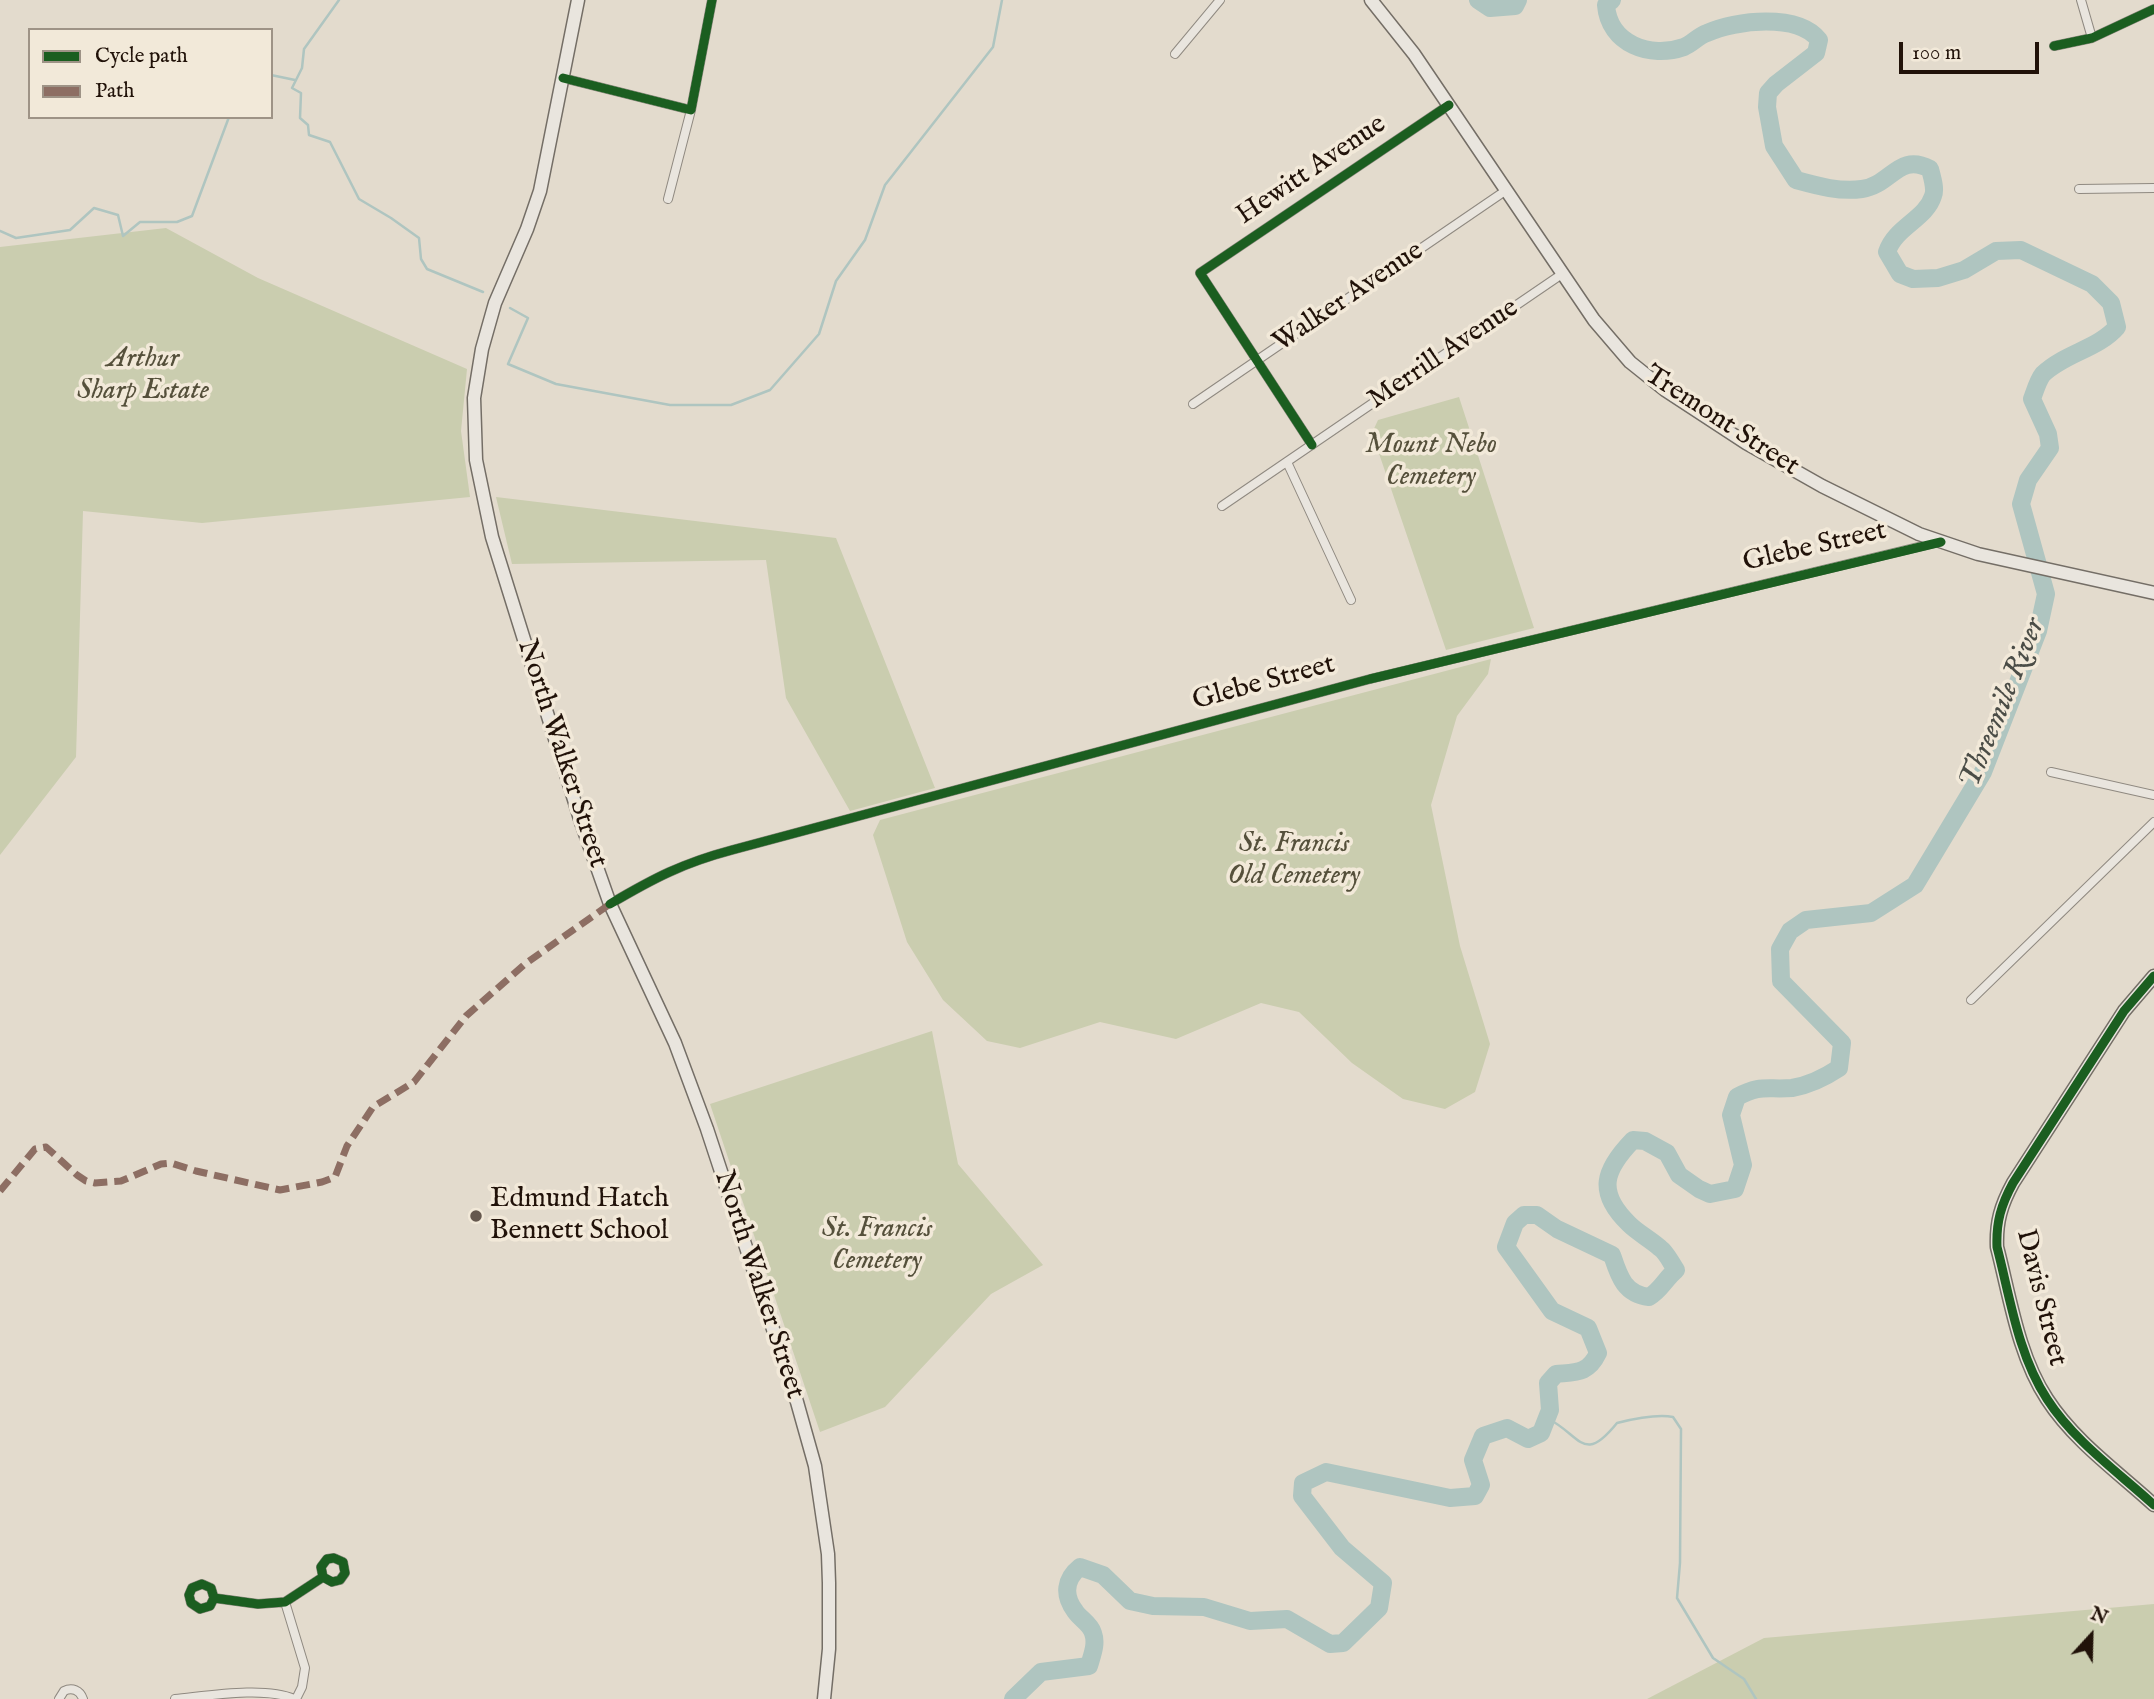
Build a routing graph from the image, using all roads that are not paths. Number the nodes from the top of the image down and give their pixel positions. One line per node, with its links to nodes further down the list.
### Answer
1 (578, 0): 10 (main road, North Walker Street)
2 (712, 0): 12 (street)
3 (1220, 0): 9 (street)
4 (1371, 0): 11 (main road, Tremont Street)
5 (2081, 0): 7 (street)
6 (2154, 9): 7 (street)
7 (2092, 38): 8 (street)
8 (2053, 46)
9 (1175, 54)
10 (563, 78): 12 (street); 29 (main road, North Walker Street)
11 (1449, 105): 15 (main road, Tremont Street); 18 (street, Hewitt Avenue)
12 (691, 110): 16 (street)
13 (2154, 188): 14 (street)
14 (2079, 189)
15 (1505, 191): 17 (main road, Tremont Street); 18 (street, Walker Avenue)
16 (668, 199)
17 (1562, 274): 20 (street, Merrill Avenue); 23 (main road, Tremont Street)
18 (1257, 360): 19 (street, Walker Avenue); 20 (street)
19 (1193, 404)
20 (1312, 445): 21 (street, Merrill Avenue)
21 (1287, 462): 22 (street, Merrill Avenue); 25 (street)
22 (1222, 506)
23 (1941, 542): 24 (main road, Tremont Street); 29 (street, Glebe Street)
24 (2154, 593)
25 (1351, 600)
26 (2051, 772): 27 (street)
27 (2154, 795)
28 (2154, 822): 31 (street)
29 (610, 904): 40 (main road, North Walker Street)
30 (2154, 976): 32 (main road, Davis Street)
31 (1971, 1000)
32 (2154, 1505)
33 (323, 1577): 35 (street)
34 (214, 1598): 35 (street)
35 (285, 1602): 39 (street)
36 (59, 1699): 37 (street)
37 (83, 1699)
38 (175, 1699): 39 (street)
39 (295, 1699)
40 (824, 1699)

